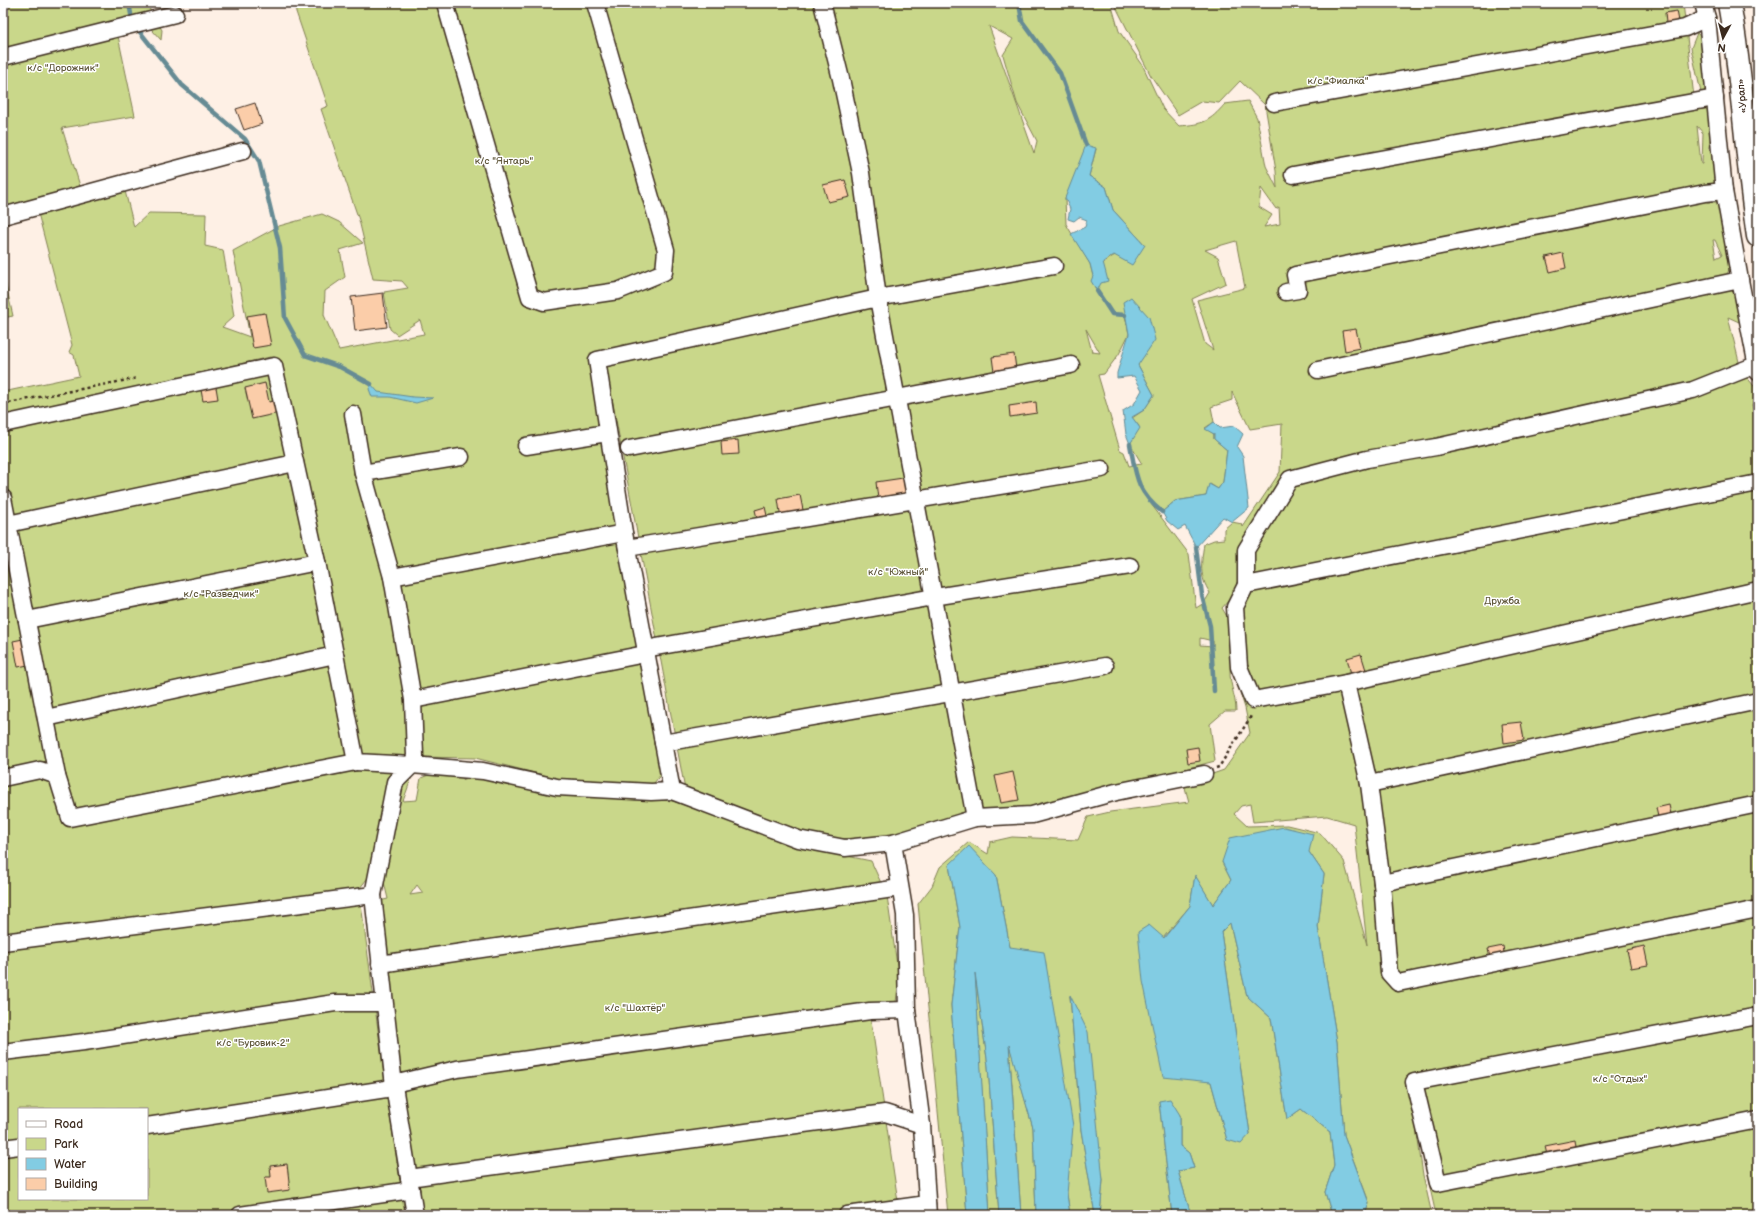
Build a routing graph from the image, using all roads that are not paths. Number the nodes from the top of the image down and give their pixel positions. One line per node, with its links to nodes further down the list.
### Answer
1 (445, 3): 2 (street)
2 (595, 3)
3 (822, 3): 19 (street)
4 (1703, 3): 7 (street)
5 (1728, 3): 15 (highway, «Урал»)
6 (175, 14): 8 (street)
7 (1707, 18): 9 (street); 10 (street)
8 (3, 57)
9 (1715, 98): 12 (street); 13 (street)
10 (1274, 103)
11 (243, 152): 14 (street)
12 (1293, 175)
13 (1724, 191): 17 (street); 18 (street)
14 (3, 216)
15 (1758, 236)
16 (1054, 266): 19 (street)
17 (1740, 280): 21 (street); 22 (street)
18 (1286, 292)
19 (878, 298): 23 (street); 26 (street)
20 (1071, 365): 23 (street)
21 (1757, 368): 42 (street)
22 (1318, 370)
23 (896, 397): 28 (street); 35 (street)
24 (353, 414): 32 (street)
25 (3, 424): 30 (street)
26 (607, 433): 27 (street); 37 (street)
27 (526, 446)
28 (629, 449)
29 (461, 457): 32 (street)
30 (296, 463): 36 (street); 39 (street)
31 (1102, 469): 35 (street)
32 (363, 473): 41 (street)
33 (1758, 483): 42 (street)
34 (3, 498): 36 (street)
35 (916, 501): 38 (street); 44 (street)
36 (8, 524): 45 (street)
37 (624, 533): 38 (street); 41 (street)
38 (627, 548): 46 (street)
39 (317, 562): 45 (street); 47 (street)
40 (1130, 566): 44 (street)
41 (392, 577): 51 (street)
42 (1246, 585): 49 (street)
43 (1758, 590): 49 (street)
44 (934, 597): 46 (street); 50 (street)
45 (27, 620): 53 (street)
46 (645, 651): 51 (street); 54 (street)
47 (335, 654): 53 (street); 55 (street)
48 (1105, 666): 50 (street)
49 (1346, 683): 60 (street)
50 (952, 693): 54 (street); 63 (street)
51 (413, 700): 56 (street)
52 (1758, 701): 60 (street)
53 (46, 718): 58 (street)
54 (663, 743): 61 (street)
55 (356, 762): 56 (street); 58 (street)
56 (412, 765): 61 (street); 67 (street)
57 (1204, 774): 63 (street)
58 (57, 776): 59 (street)
59 (3, 778)
60 (1369, 784): 65 (street)
61 (672, 791): 64 (street)
62 (1758, 804): 65 (street)
63 (975, 818): 64 (street)
64 (892, 843): 66 (street)
65 (1382, 883): 68 (street)
66 (900, 888): 70 (street); 72 (street)
67 (373, 895): 69 (street); 70 (street)
68 (1758, 908)
69 (3, 942)
70 (380, 964): 71 (street)
71 (384, 1003): 74 (street); 75 (street)
72 (907, 1010): 75 (street); 77 (street)
73 (1758, 1016): 76 (street)
74 (3, 1052)
75 (394, 1086): 78 (street); 81 (street)
76 (1758, 1120)
77 (922, 1125): 81 (street); 82 (street)
78 (148, 1126)
79 (18, 1146): 80 (street)
80 (3, 1148)
81 (410, 1184): 83 (street); 84 (street)
82 (928, 1209): 85 (street)
83 (240, 1215)
84 (415, 1215)
85 (847, 1215)

